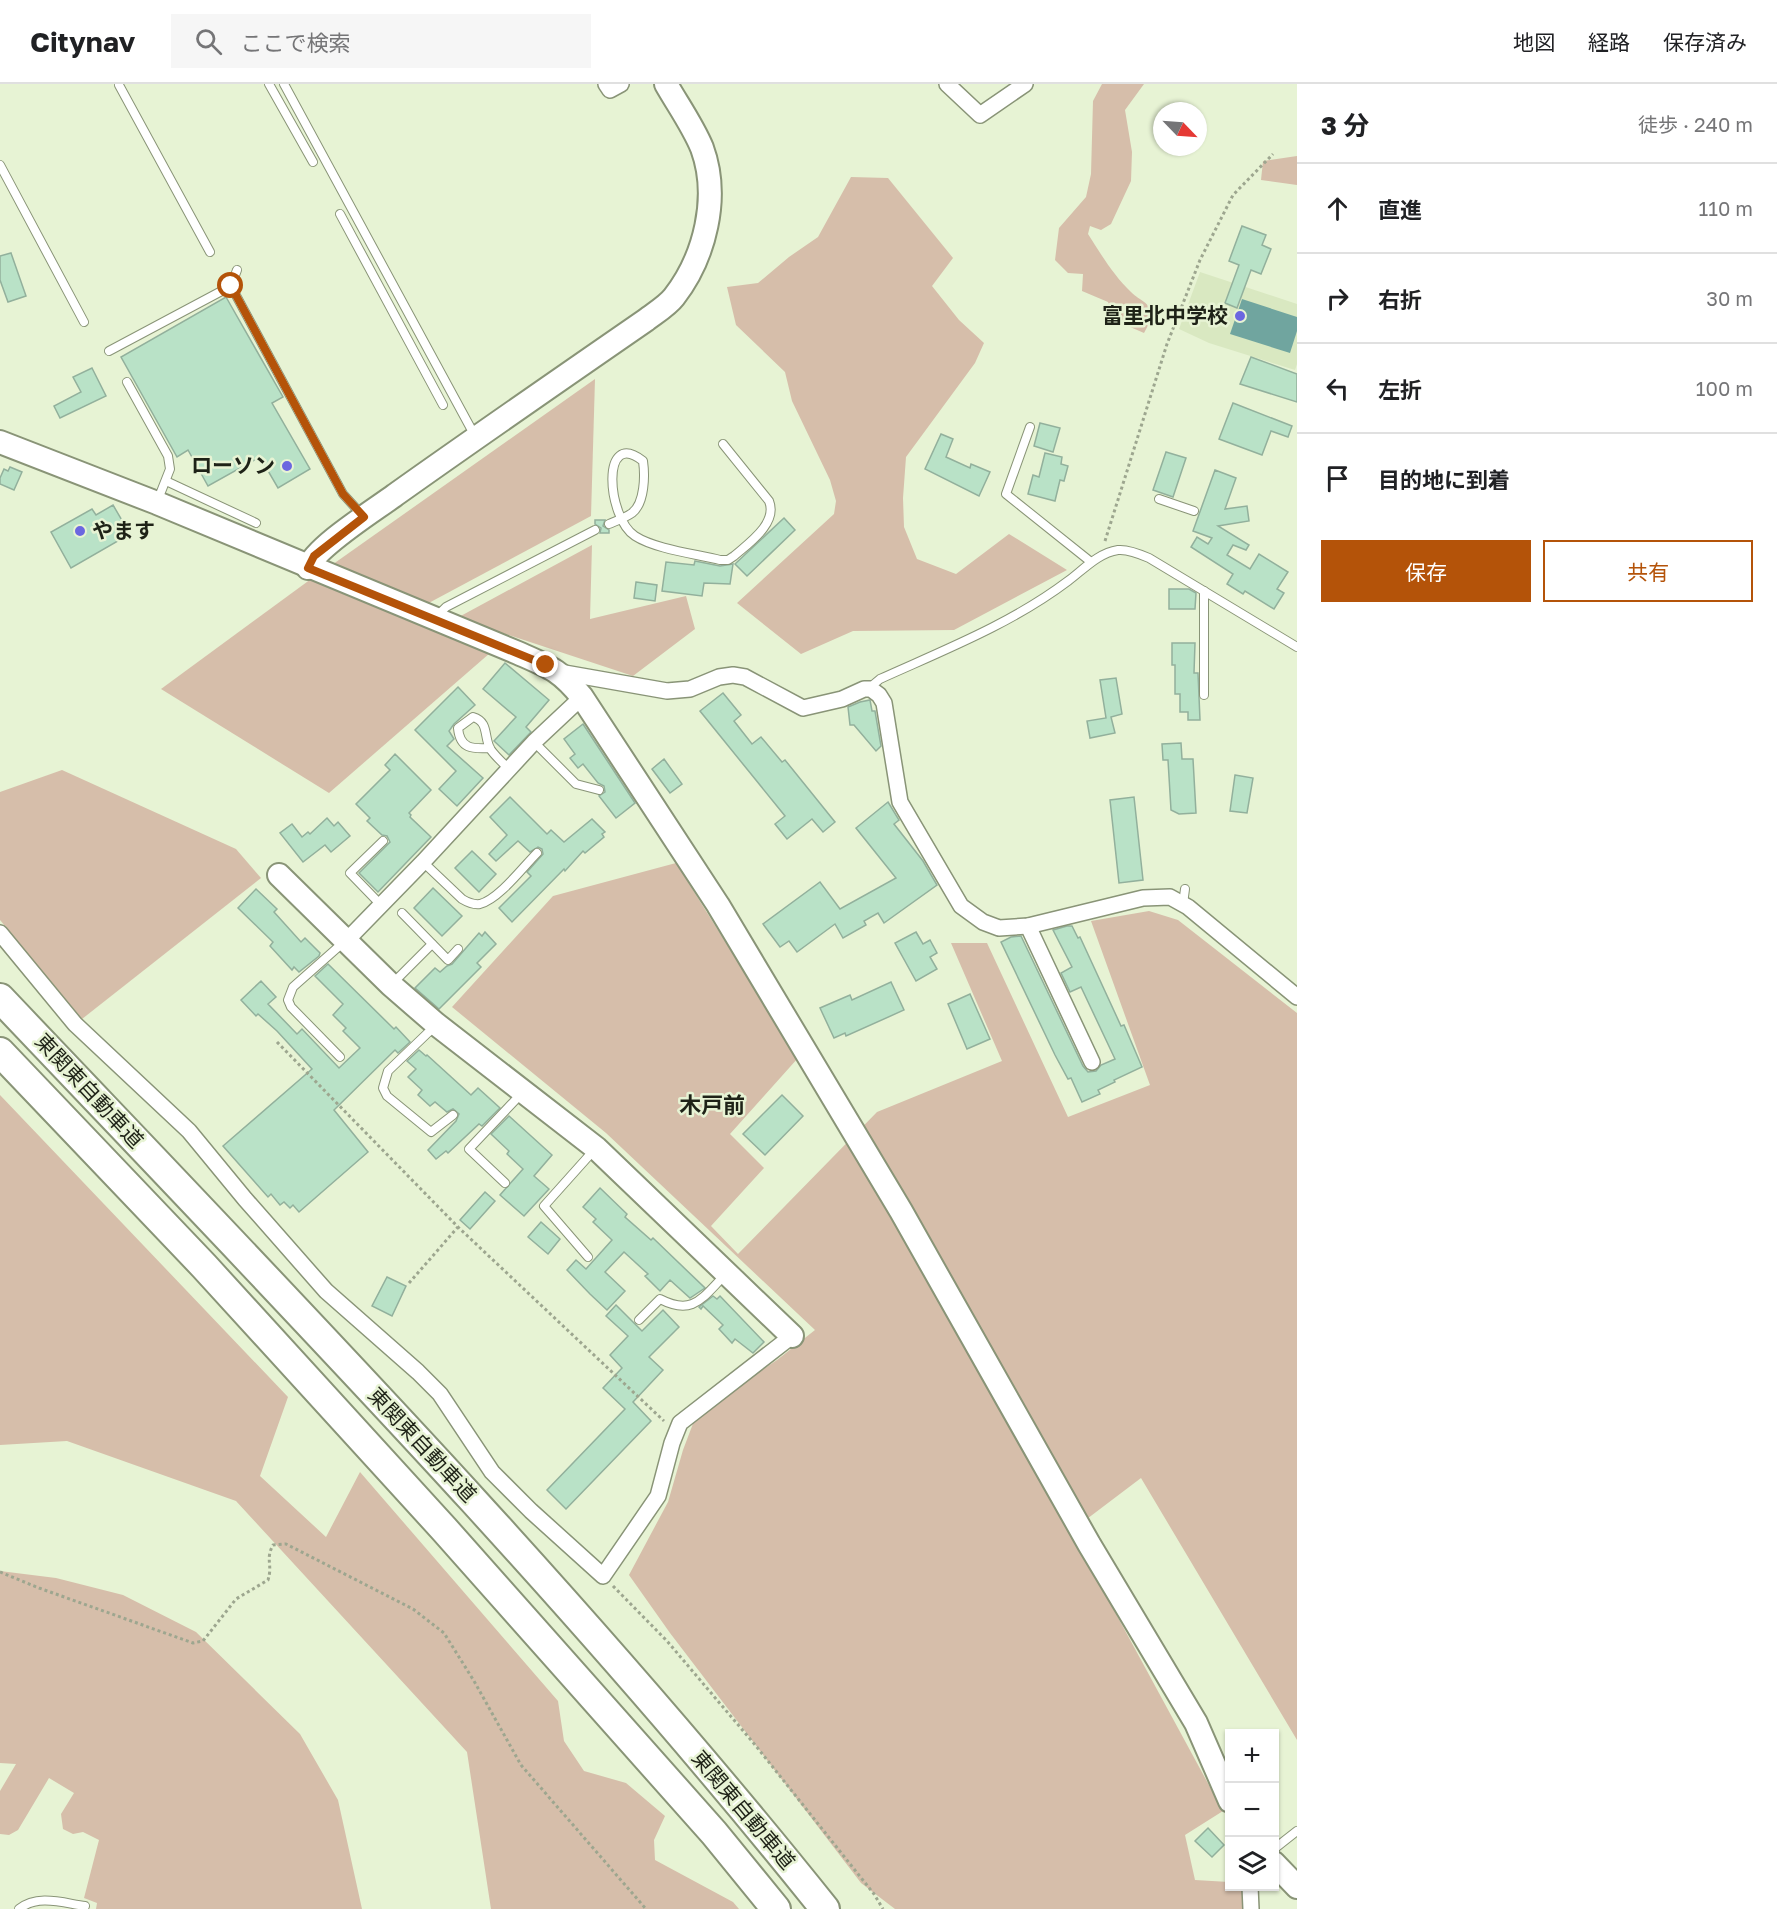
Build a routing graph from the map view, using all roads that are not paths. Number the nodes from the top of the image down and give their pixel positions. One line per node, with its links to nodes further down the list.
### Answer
1 (269, 84): 9 (lane)
2 (284, 84): 20 (lane)
3 (606, 84): 4 (street)
4 (621, 84)
5 (666, 84): 20 (street)
6 (947, 84): 7 (street)
7 (1025, 84)
8 (119, 85): 12 (lane)
9 (313, 162)
10 (0, 165): 15 (lane)
11 (340, 214): 18 (lane)
12 (210, 252)
13 (237, 270): 14 (lane)
14 (231, 286): 16 (lane); 27 (lane)
15 (84, 322)
16 (109, 351)
17 (127, 382): 23 (lane)
18 (443, 405)
19 (1030, 427): 32 (lane)
20 (476, 437): 27 (street)
21 (0, 442): 25 (street)
22 (723, 444): 28 (lane)
23 (166, 481): 25 (lane); 29 (lane)
24 (1159, 499): 26 (lane)
25 (157, 504): 33 (street)
26 (1194, 511)
27 (364, 517): 33 (street)
28 (621, 518): 28 (lane); 30 (lane)
29 (256, 523)
30 (609, 524)
31 (595, 530): 35 (lane)
32 (1091, 562): 34 (lane); 38 (lane)
33 (308, 568): 35 (street)
34 (1204, 591): 36 (lane); 39 (lane)
35 (434, 620): 37 (street)
36 (1297, 647)
37 (559, 672): 38 (street); 40 (street)
38 (871, 689): 51 (street)
39 (1204, 695)
40 (582, 697): 41 (street); 71 (street)
41 (534, 742): 43 (street); 44 (lane)
42 (490, 748): 42 (lane); 43 (lane)
43 (509, 769): 47 (street)
44 (599, 790)
45 (382, 841): 49 (lane)
46 (537, 853): 47 (lane)
47 (423, 862): 49 (street)
48 (279, 876): 53 (street)
49 (381, 905): 53 (street)
50 (402, 913): 54 (lane)
51 (1028, 926): 57 (street); 62 (street)
52 (0, 933): 70 (street)
53 (346, 941): 56 (street); 61 (lane)
54 (432, 944): 55 (lane); 56 (lane)
55 (458, 949)
56 (391, 984): 59 (street)
57 (1297, 997)
58 (0, 998): 80 (highway, 東関東自動車道)
59 (436, 1024): 63 (street); 64 (lane)
60 (0, 1052): 79 (highway, 東関東自動車道)
61 (340, 1057)
62 (1092, 1062)
63 (522, 1093): 65 (street); 66 (lane)
64 (453, 1115)
65 (596, 1148): 67 (lane); 68 (street)
66 (505, 1183)
67 (588, 1257)
68 (728, 1272): 69 (lane); 70 (street)
69 (639, 1320)
70 (792, 1336)
71 (1225, 1790)
72 (1297, 1831): 73 (lane)
73 (1279, 1846)
74 (1279, 1867): 75 (street)
75 (1297, 1885)
76 (1250, 1891): 81 (street)
77 (85, 1906): 78 (lane)
78 (19, 1909)
79 (776, 1909)
80 (825, 1909)
81 (1251, 1909)

